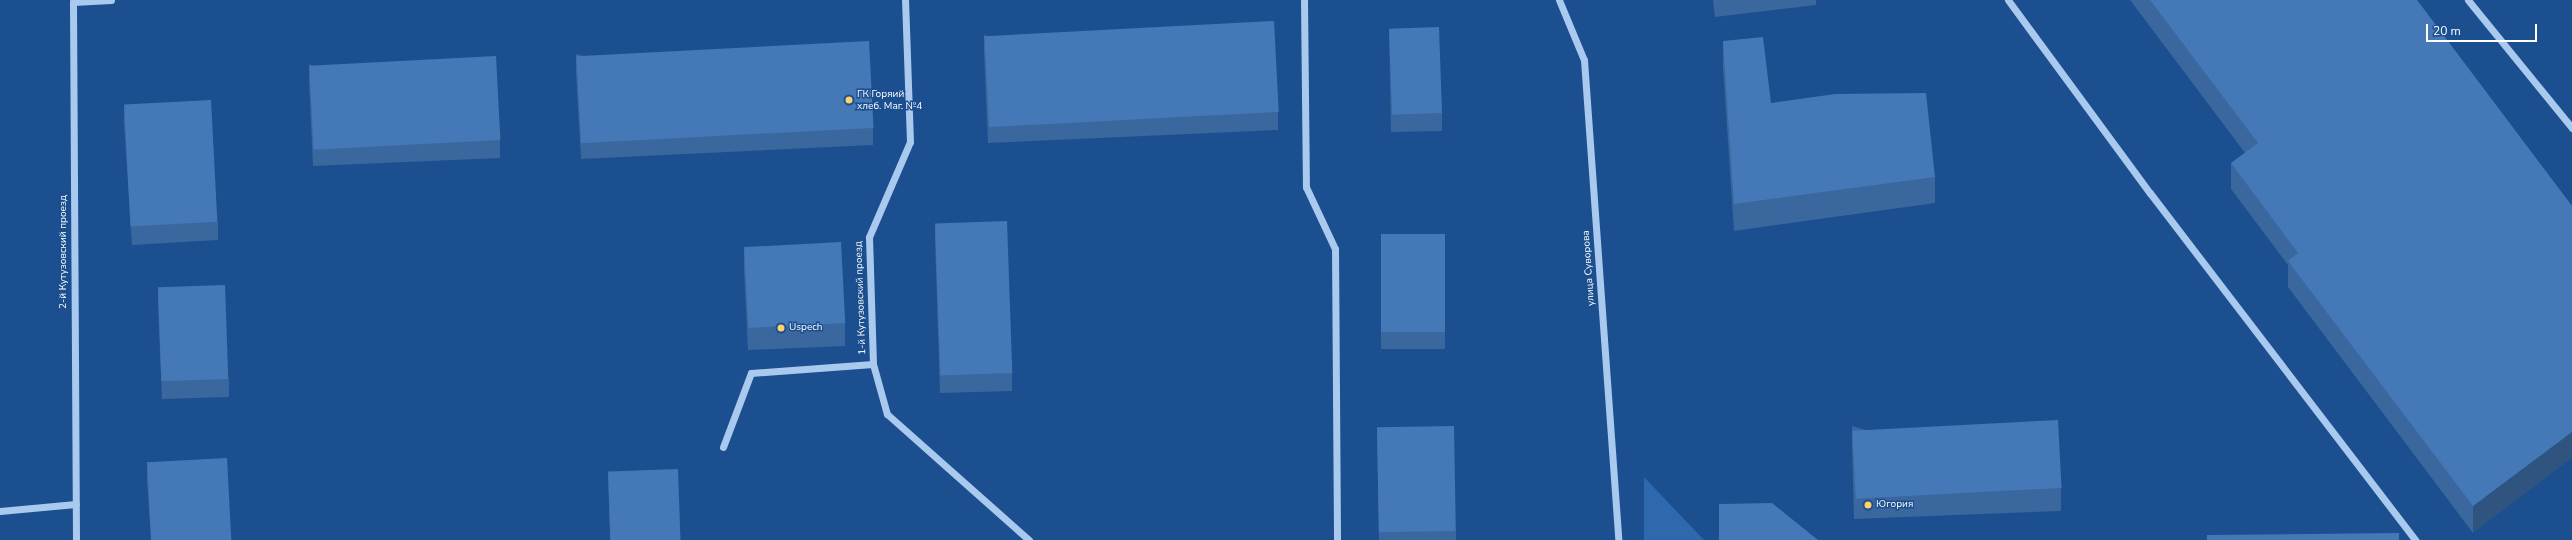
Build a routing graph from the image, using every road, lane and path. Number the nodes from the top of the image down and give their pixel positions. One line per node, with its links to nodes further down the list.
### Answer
1 (111, 0): 2 (street, 2-й Кутузовский проезд); 8 (street, 2-й Кутузовский проезд)
2 (116, 0)
3 (904, 0): 10 (street, 1-й Кутузовский проезд)
4 (1304, 0): 16 (street)
5 (1559, 0): 17 (street, улица Суворова)
6 (2008, 0): 18 (street)
7 (2468, 0): 9 (street)
8 (72, 1): 12 (street, 2-й Кутузовский проезд)
9 (2572, 128)
10 (873, 364): 11 (street); 15 (street, 1-й Кутузовский проезд)
11 (723, 447)
12 (76, 504): 13 (street); 14 (street, 2-й Кутузовский проезд)
13 (0, 511)
14 (76, 540)
15 (1029, 540)
16 (1337, 540)
17 (1618, 540)
18 (2415, 540)

